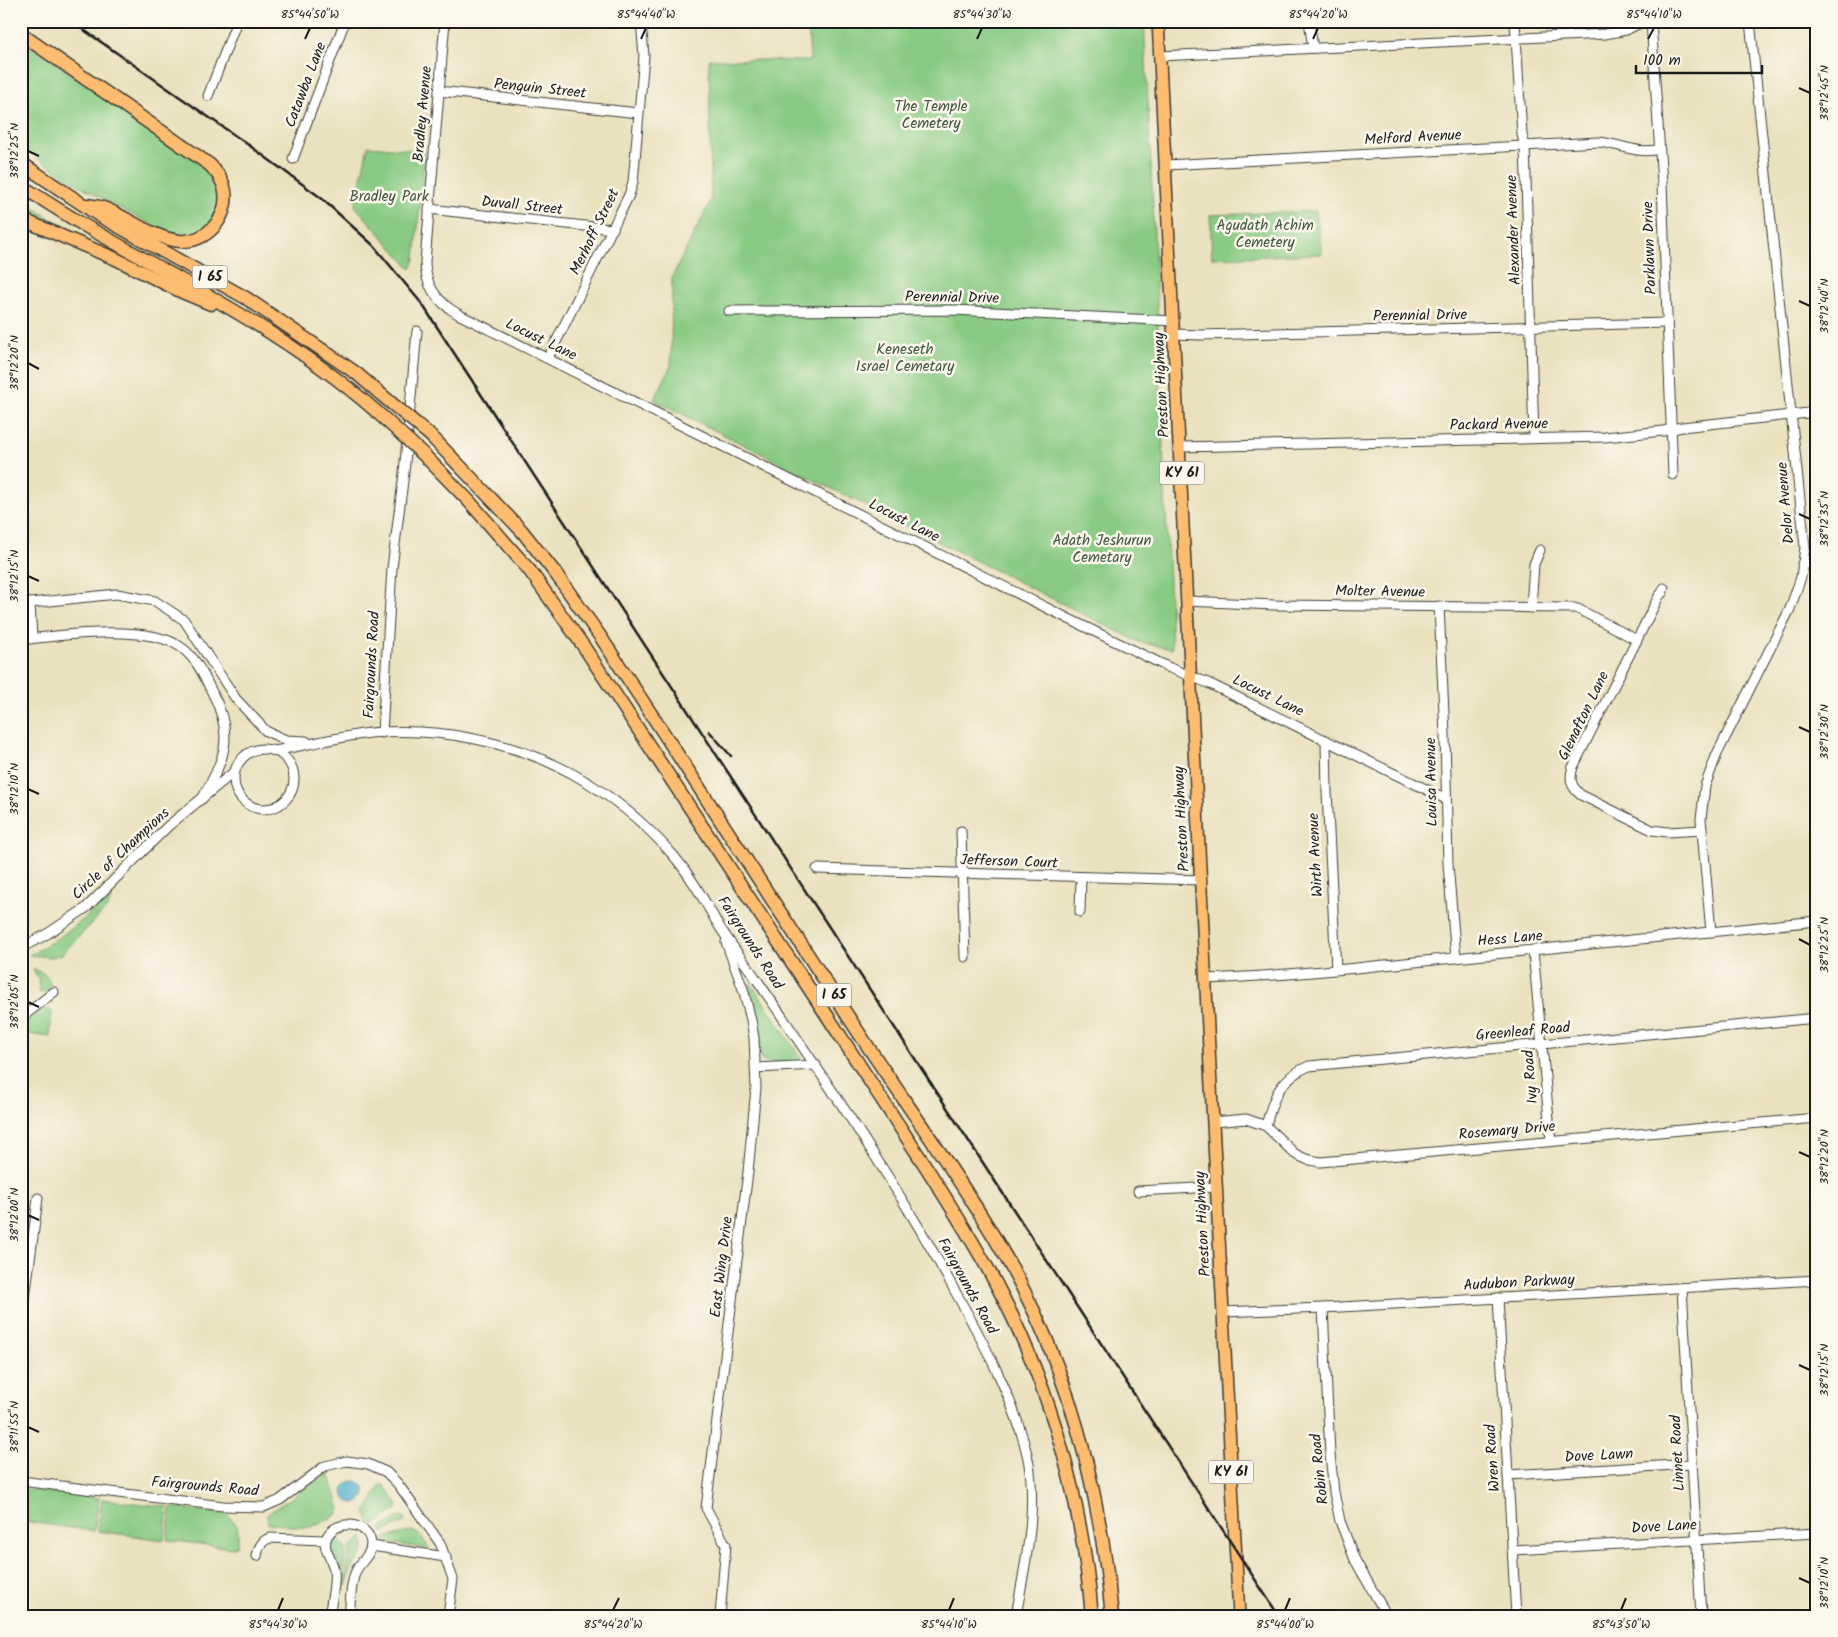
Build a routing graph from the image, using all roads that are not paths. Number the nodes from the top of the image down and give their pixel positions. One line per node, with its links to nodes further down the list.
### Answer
1 (237, 21): 16 (street)
2 (345, 21): 20 (street, Catawba Lane)
3 (445, 21): 15 (street, Bradley Avenue)
4 (641, 21): 17 (street, Merhoff Street)
5 (1158, 21): 14 (main road, Preston Highway / KY 61)
6 (1309, 21): 13 (street)
7 (1515, 21): 12 (street, Alexander Avenue)
8 (1644, 21): 12 (street)
9 (1651, 21): 19 (street, Parklawn Drive)
10 (1750, 21): 37 (street, Delor Avenue)
11 (21, 34): 24 (highway)
12 (1516, 37): 13 (street); 18 (street, Alexander Avenue)
13 (1313, 48): 14 (street)
14 (1160, 56): 22 (main road, Preston Highway / KY 61)
15 (439, 90): 17 (street, Penguin Street); 25 (street, Bradley Avenue)
16 (208, 96)
17 (638, 113): 27 (street, Merhoff Street)
18 (1525, 146): 19 (street, Melford Avenue); 22 (street, Melford Avenue); 32 (street, Alexander Avenue)
19 (1660, 149): 31 (street, Parklawn Drive)
20 (293, 158)
21 (21, 164): 24 (highway, I 65)
22 (1166, 165): 30 (main road, Preston Highway / KY 61)
23 (21, 186): 29 (highway, I 65)
24 (86, 205): 115 (highway, I 65, bridge)
25 (429, 209): 27 (street, Duvall Street); 35 (street, Locust Lane)
26 (21, 219): 29 (highway)
27 (612, 229): 35 (street, Merhoff Street)
28 (729, 311): 30 (street, Perennial Drive)
29 (241, 314): 114 (highway, I 65, bridge)
30 (1174, 321): 34 (main road, Preston Highway / KY 61)
31 (1666, 323): 32 (street, Perennial Drive); 38 (street, Parklawn Drive)
32 (1531, 328): 34 (street, Perennial Drive); 39 (street, Alexander Avenue)
33 (417, 331): 54 (street, Fairgrounds Road)
34 (1174, 334): 40 (main road, Preston Highway / KY 61)
35 (548, 358): 53 (street, Locust Lane)
36 (1817, 412): 37 (street, Packard Avenue)
37 (1791, 414): 38 (street, Packard Avenue); 43 (street, Delor Avenue)
38 (1671, 429): 39 (street, Packard Avenue); 41 (street, Parklawn Drive)
39 (1534, 438): 40 (street, Packard Avenue)
40 (1180, 447): 46 (main road, Preston Highway / KY 61)
41 (1673, 475)
42 (1540, 550): 49 (street)
43 (1802, 564): 44 (street); 61 (street, Delor Avenue)
44 (1817, 564)
45 (1664, 588): 52 (street, Glenafton Lane)
46 (1187, 602): 48 (street, Molter Avenue); 53 (main road, Preston Highway / KY 61)
47 (26, 603): 50 (street); 56 (street)
48 (1439, 606): 49 (street, Molter Avenue); 60 (street, Louisa Avenue)
49 (1531, 608): 52 (street, Molter Avenue)
50 (32, 638): 51 (street); 59 (street)
51 (21, 640)
52 (1637, 640): 61 (street, Glenafton Lane)
53 (1190, 676): 55 (street, Locust Lane); 66 (main road, Preston Highway / KY 61)
54 (382, 732): 56 (street); 69 (street, Fairgrounds Road)
55 (1326, 740): 60 (street, Locust Lane); 75 (street, Wirth Avenue)
56 (321, 742): 57 (street)
57 (274, 751): 58 (street); 58 (street)
58 (234, 772): 59 (street, Circle of Champions)
59 (202, 799): 71 (street, Circle of Champions)
60 (1446, 799): 74 (street, Louisa Avenue)
61 (1702, 830): 70 (street, Delor Avenue)
62 (961, 831): 64 (street)
63 (817, 869): 64 (street, Jefferson Court)
64 (962, 874): 65 (street, Jefferson Court); 73 (street)
65 (1081, 878): 66 (street, Jefferson Court); 67 (street)
66 (1201, 880): 76 (main road, Preston Highway / KY 61)
67 (1080, 912)
68 (1817, 920): 70 (street, Hess Lane)
69 (716, 922): 81 (street, Fairgrounds Road); 82 (street, East Wing Drive)
70 (1711, 932): 72 (street, Hess Lane)
71 (21, 948)
72 (1533, 951): 74 (street, Hess Lane); 80 (street, Ivy Road)
73 (965, 957)
74 (1456, 958): 75 (street, Hess Lane)
75 (1336, 969): 76 (street, Hess Lane)
76 (1205, 979): 84 (main road, Preston Highway / KY 61)
77 (54, 992): 78 (street)
78 (21, 1018)
79 (1817, 1018): 80 (street, Greenleaf Road)
80 (1541, 1044): 85 (street, Greenleaf Road); 86 (street, Ivy Road)
81 (816, 1065): 82 (street); 107 (street, Fairgrounds Road)
82 (756, 1068): 111 (street, East Wing Drive)
83 (1817, 1118): 86 (street, Rosemary Drive)
84 (1213, 1122): 85 (street, Rosemary Drive); 87 (main road, Preston Highway / KY 61)
85 (1266, 1126): 86 (street, Rosemary Drive)
86 (1550, 1141)
87 (1216, 1187): 88 (street); 95 (main road, Preston Highway / KY 61)
88 (1138, 1191)
89 (38, 1198): 91 (street)
90 (1817, 1280): 92 (street, Audubon Parkway)
91 (24, 1284): 96 (street)
92 (1682, 1288): 93 (street, Audubon Parkway); 97 (street, Linnet Road)
93 (1498, 1298): 94 (street, Audubon Parkway); 98 (street, Wren Road)
94 (1323, 1308): 95 (street, Audubon Parkway); 117 (street, Robin Road)
95 (1223, 1312): 116 (main road, Preston Highway / KY 61)
96 (21, 1329)
97 (1692, 1464): 98 (street, Dove Lawn); 101 (street, Linnet Road)
98 (1508, 1475): 104 (street, Wren Road)
99 (21, 1481): 106 (street, Fairgrounds Road)
100 (1817, 1533): 101 (street, Dove Lane)
101 (1697, 1539): 104 (street, Dove Lane); 119 (street, Linnet Road)
102 (325, 1540): 103 (street); 105 (street); 108 (street)
103 (371, 1546): 106 (street); 109 (street)
104 (1512, 1550): 118 (street, Wren Road)
105 (257, 1556)
106 (446, 1557): 110 (street, Fairgrounds Road)
107 (1022, 1580): 112 (street, Fairgrounds Road); 113 (street)
108 (329, 1616)
109 (349, 1616)
110 (448, 1616)
111 (720, 1616)
112 (1016, 1616)
113 (1022, 1616)
114 (1092, 1616)
115 (1112, 1616)
116 (1239, 1616)
117 (1387, 1616)
118 (1516, 1616)
119 (1701, 1616)

